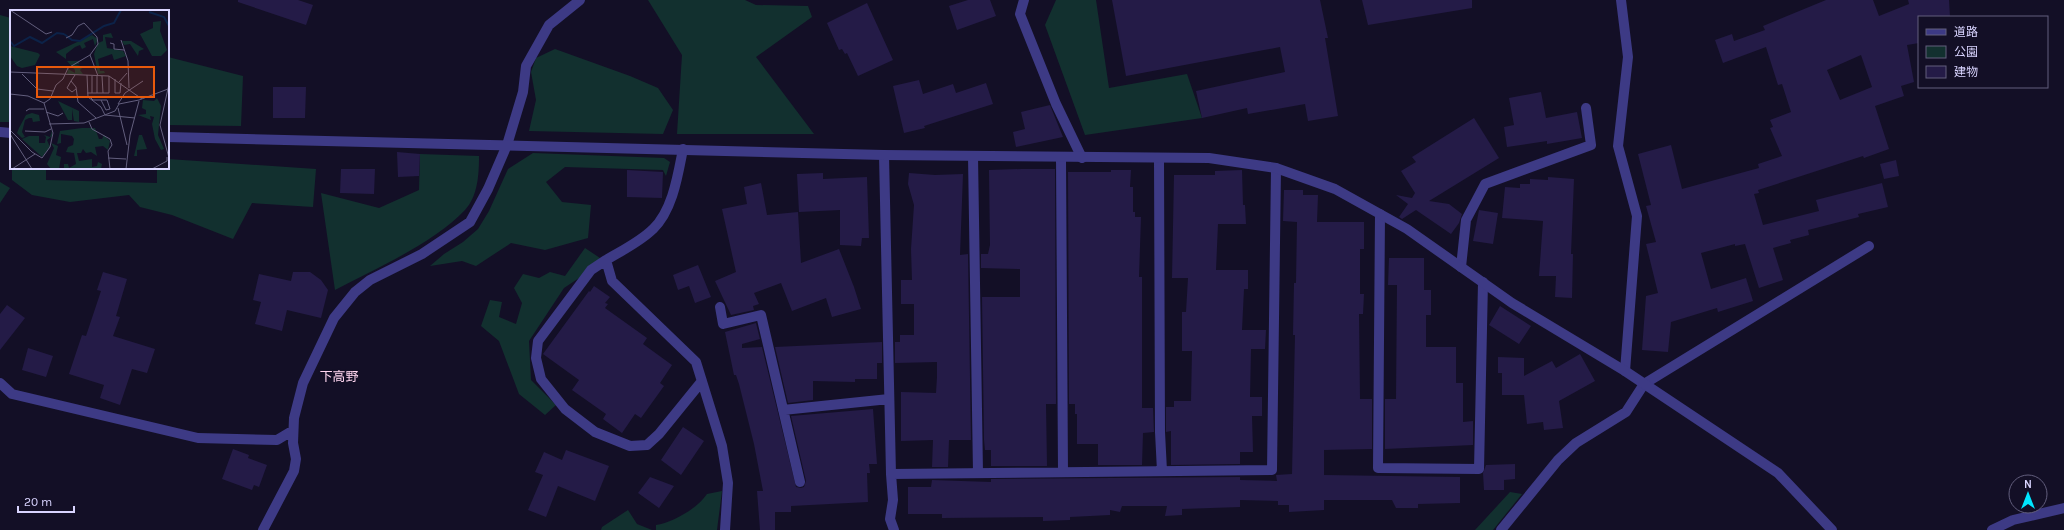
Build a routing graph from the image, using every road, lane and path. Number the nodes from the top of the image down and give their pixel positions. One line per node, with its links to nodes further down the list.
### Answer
1 (580, 0): 6 (street)
2 (1024, 0): 11 (street)
3 (1621, 0): 20 (street)
4 (1586, 108): 17 (street)
5 (169, 137): 6 (street)
6 (507, 144): 7 (street); 26 (street)
7 (683, 149): 8 (street); 16 (street)
8 (884, 155): 9 (street); 24 (street)
9 (973, 156): 10 (street); 29 (street)
10 (1061, 158): 11 (street); 28 (street)
11 (1082, 158): 12 (street)
12 (1159, 158): 13 (street); 27 (street)
13 (1276, 168): 14 (street); 27 (street)
14 (1380, 214): 17 (street); 18 (street)
15 (1868, 246): 23 (street)
16 (606, 260): 21 (street); 21 (street)
17 (1461, 267): 18 (street)
18 (1482, 282): 20 (street)
19 (720, 307): 25 (street)
20 (1625, 371): 23 (street)
21 (702, 381): 34 (street)
22 (0, 383): 26 (street)
23 (1644, 384): 36 (street); 37 (street)
24 (889, 399): 25 (street); 30 (street)
25 (783, 410): 31 (street)
26 (292, 431): 33 (street)
27 (1162, 471): 28 (street)
28 (1063, 472): 29 (street)
29 (978, 473): 30 (street)
30 (891, 474): 35 (street)
31 (800, 482)
32 (2064, 508): 38 (street)
33 (263, 530)
34 (725, 530)
35 (894, 530)
36 (1501, 530)
37 (1832, 530)
38 (1992, 530)

